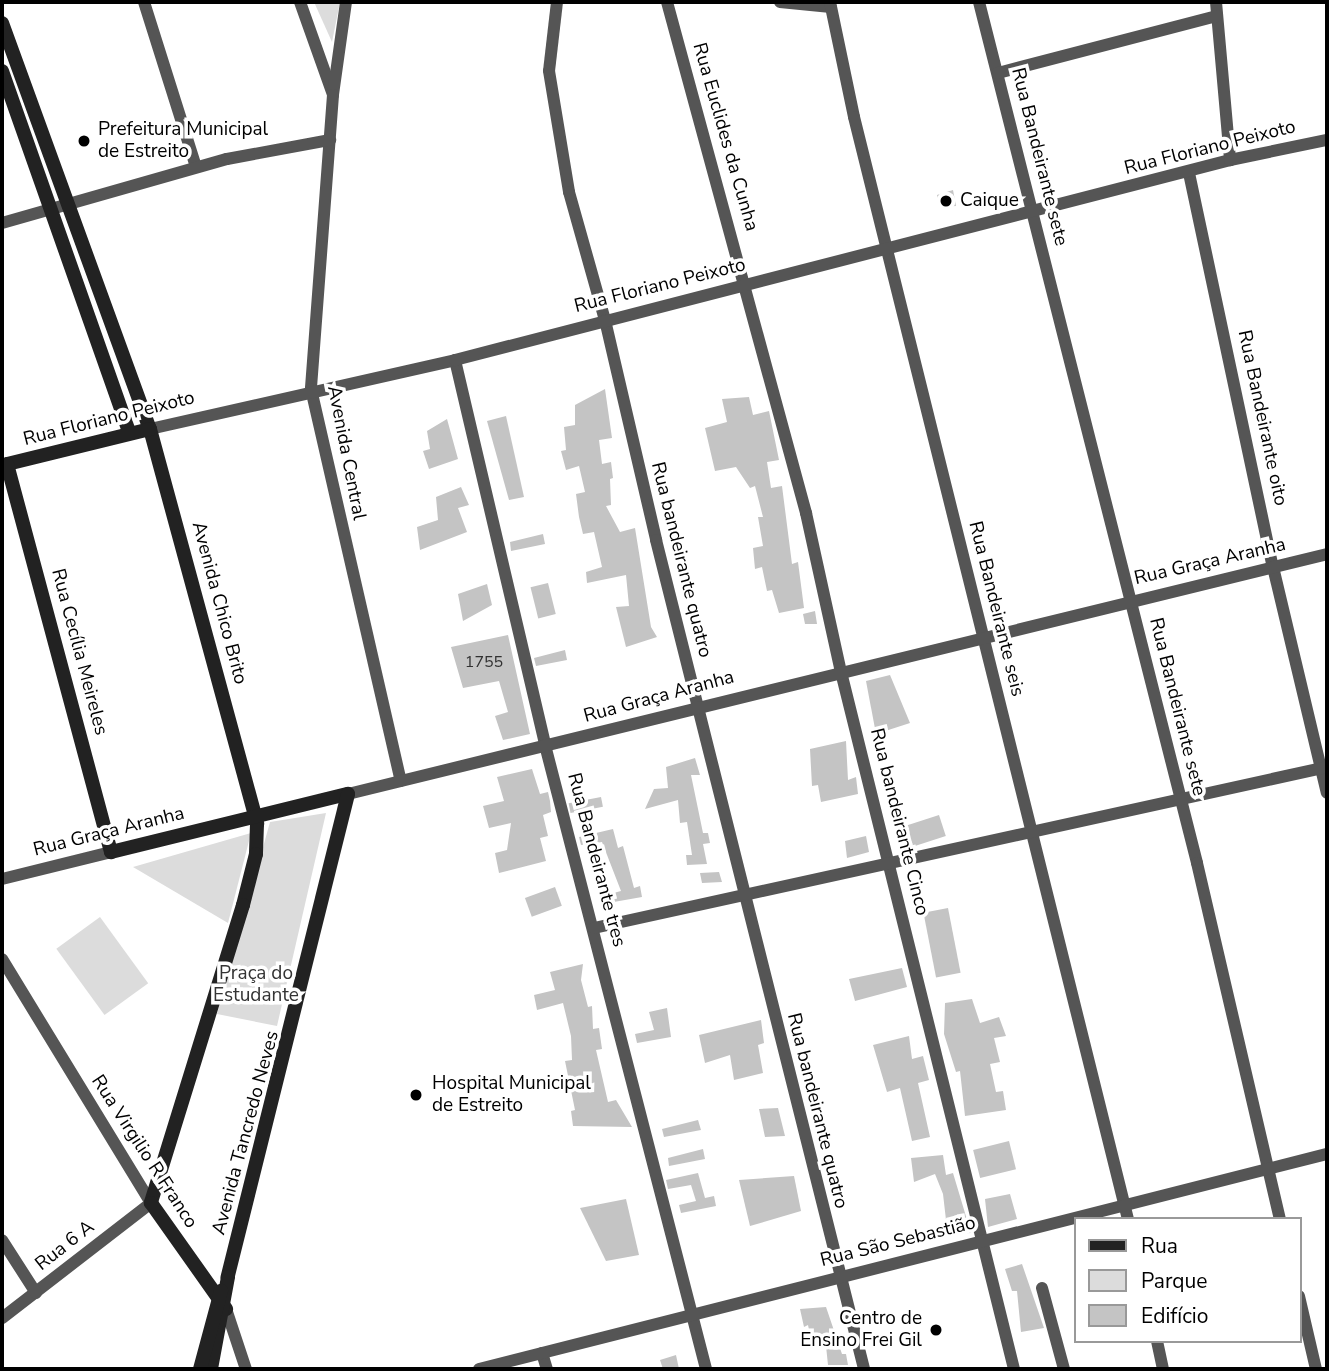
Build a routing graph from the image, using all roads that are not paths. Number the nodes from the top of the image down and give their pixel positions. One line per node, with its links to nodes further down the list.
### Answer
1 (144, 2): 18 (street)
2 (300, 2): 14 (street)
3 (346, 2): 14 (street, Avenida Central)
4 (557, 2): 26 (street, Rua bandeirante quatro)
5 (667, 2): 25 (street, Rua Euclides da Cunha)
6 (780, 2): 9 (street)
7 (979, 2): 13 (street, Rua Bandeirante sete)
8 (1216, 2): 10 (street)
9 (830, 4): 24 (street, Rua Bandeirante seis)
10 (1217, 16): 13 (street); 17 (street)
11 (2, 23): 20 (main road, Avenida Chico Brito)
12 (2, 71): 21 (main road)
13 (998, 73): 22 (street, Rua Bandeirante sete)
14 (333, 95): 15 (street, Avenida Central)
15 (330, 140): 18 (street); 28 (street, Avenida Central)
16 (1327, 140): 17 (street, Rua Floriano Peixoto)
17 (1230, 160): 19 (street, Rua Floriano Peixoto)
18 (196, 167): 20 (street)
19 (1189, 173): 22 (street, Rua Floriano Peixoto); 33 (street, Rua Bandeirante oito)
20 (69, 201): 21 (street); 29 (main road, Avenida Chico Brito)
21 (51, 207): 23 (street); 30 (main road)
22 (1032, 213): 24 (street, Rua Floriano Peixoto); 34 (street, Rua Bandeirante sete)
23 (2, 223)
24 (887, 249): 25 (street, Rua Floriano Peixoto); 35 (street, Rua Bandeirante seis)
25 (746, 283): 26 (street, Rua Floriano Peixoto); 36 (street, Rua bandeirante Cinco)
26 (605, 320): 27 (street, Rua Floriano Peixoto); 37 (street, Rua bandeirante quatro)
27 (455, 360): 28 (street, Rua Floriano Peixoto); 38 (street, Rua Bandeirante tres)
28 (311, 389): 29 (street, Rua Floriano Peixoto); 40 (street, Avenida Central)
29 (150, 429): 30 (main road, Rua Floriano Peixoto); 44 (main road, Avenida Chico Brito)
30 (129, 432): 31 (main road, Rua Floriano Peixoto)
31 (4, 465): 46 (main road, Rua Cecília Meireles)
32 (1327, 554): 33 (street, Rua Graça Aranha)
33 (1273, 567): 34 (street, Rua Graça Aranha); 39 (street, Rua Bandeirante oito)
34 (1130, 601): 35 (street, Rua Graça Aranha); 43 (street, Rua Bandeirante sete)
35 (983, 637): 36 (street, Rua Graça Aranha); 45 (street, Rua Bandeirante seis)
36 (841, 672): 37 (street, Rua Graça Aranha); 47 (street, Rua bandeirante Cinco)
37 (698, 708): 38 (street, Rua Graça Aranha); 49 (street, Rua bandeirante quatro)
38 (545, 745): 40 (street, Rua Graça Aranha); 50 (street, Rua Bandeirante tres)
39 (1324, 768): 41 (street, Rua Bandeirante oito); 43 (street)
40 (401, 781): 42 (street, Rua Graça Aranha)
41 (1327, 793)
42 (348, 794): 44 (main road, Rua Graça Aranha); 64 (main road, Avenida Tancredo Neves)
43 (1181, 799): 45 (street); 53 (street, Rua Bandeirante sete)
44 (255, 817): 46 (main road, Rua Graça Aranha); 54 (main road, Avenida Chico Brito)
45 (1033, 832): 47 (street); 55 (street, Rua Bandeirante seis)
46 (111, 852): 48 (street, Rua Graça Aranha)
47 (889, 863): 49 (street); 60 (street, Rua bandeirante Cinco)
48 (2, 879)
49 (745, 897): 50 (street); 61 (street, Rua bandeirante quatro)
50 (594, 928): 66 (street, Rua Bandeirante tres)
51 (2, 959): 54 (street, Rua Virgilio R Franco)
52 (1327, 1154): 53 (street, Rua São Sebastião)
53 (1268, 1169): 55 (street, Rua São Sebastião); 57 (street, Rua Bandeirante sete)
54 (151, 1203): 63 (street, Rua 6 A); 64 (main road, Rua Virgilio R Franco)
55 (1127, 1212): 56 (street, Rua São Sebastião)
56 (1101, 1217)
57 (1280, 1217)
58 (1074, 1222): 60 (street, Rua São Sebastião)
59 (2, 1240): 63 (street)
60 (983, 1240): 61 (street, Rua São Sebastião); 78 (street, Rua bandeirante Cinco)
61 (838, 1278): 66 (street, Rua São Sebastião); 77 (street, Rua bandeirante quatro)
62 (1042, 1288): 79 (street)
63 (36, 1293): 67 (street, Rua 6 A)
64 (222, 1302): 71 (main road, Avenida Tancredo Neves); 72 (main road, Avenida Tancredo Neves); 73 (street, Rua Virgilio R Franco)
65 (1301, 1304): 70 (street)
66 (690, 1314): 69 (street, Rua São Sebastião); 76 (street, Rua Bandeirante tres)
67 (2, 1318)
68 (1157, 1343): 80 (street)
69 (542, 1353): 74 (street, Rua São Sebastião); 75 (street)
70 (1317, 1368)
71 (200, 1369)
72 (211, 1369)
73 (246, 1369)
74 (479, 1369)
75 (547, 1369)
76 (706, 1369)
77 (864, 1369)
78 (1014, 1369)
79 (1064, 1369)
80 (1163, 1369)

